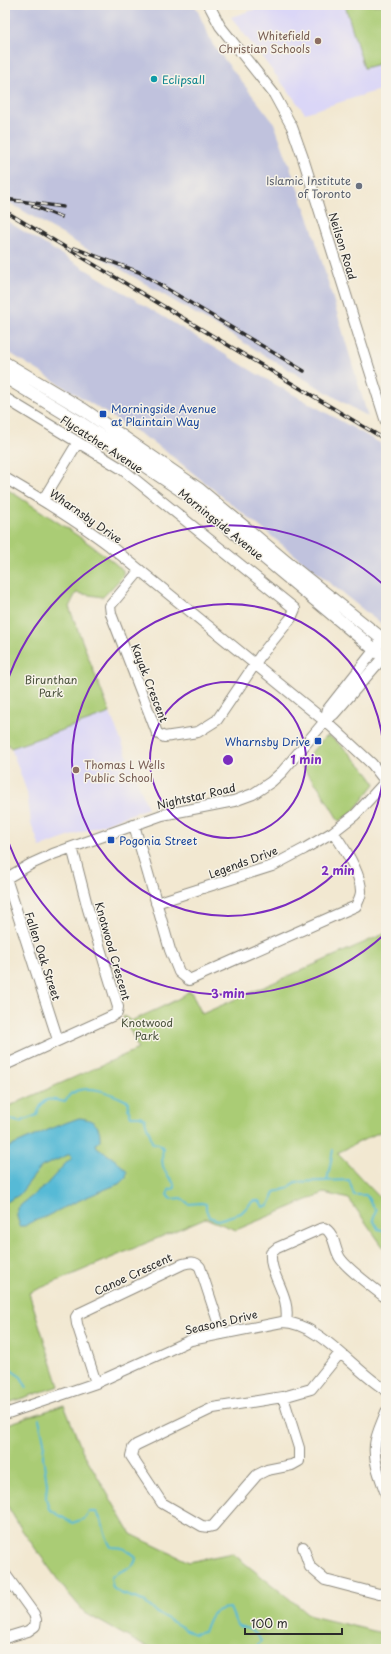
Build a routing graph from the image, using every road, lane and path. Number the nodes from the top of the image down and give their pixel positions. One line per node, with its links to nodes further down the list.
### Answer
1 (209, 5): 5 (street, Neilson Road)
2 (5, 363): 9 (main road, Morningside Avenue)
3 (5, 377): 9 (main road, Morningside Avenue)
4 (5, 398): 6 (street, Flycatcher Avenue)
5 (386, 422)
6 (78, 442): 8 (street); 13 (street, Flycatcher Avenue)
7 (5, 478): 8 (street, Wharnsby Drive)
8 (43, 500): 10 (street, Wharnsby Drive)
9 (281, 565): 11 (main road, Morningside Avenue); 12 (main road, Morningside Avenue)
10 (140, 570): 13 (street, Wharnsby Drive); 13 (street, Kayak Crescent)
11 (385, 639): 12 (street, Nightstar Road)
12 (383, 655): 14 (street, Nightstar Road)
13 (255, 665): 14 (street, Wharnsby Drive)
14 (324, 721): 15 (street, Wharnsby Drive); 16 (street, Nightstar Road)
15 (386, 782): 17 (street, Legends Drive)
16 (134, 825): 18 (street, Nightstar Road); 20 (street)
17 (333, 832): 20 (street, Legends Drive); 20 (street)
18 (72, 847): 19 (street, Nightstar Road); 21 (street, Knotwood Crescent)
19 (5, 879): 21 (street, Fallen Oak Street)
20 (156, 903)
21 (58, 1040): 22 (street, Knotwood Crescent)
22 (5, 1065)
23 (386, 1298): 24 (street)
24 (286, 1322): 25 (street, Seasons Drive); 26 (street, Seasons Drive)
25 (222, 1334): 27 (street, Seasons Drive); 27 (street, Canoe Crescent)
26 (340, 1353): 28 (street, Seasons Drive); 29 (street)
27 (96, 1383): 31 (street, Seasons Drive)
28 (386, 1390)
29 (283, 1397): 29 (street)
30 (386, 1412): 32 (street)
31 (5, 1414)
32 (386, 1494)
33 (303, 1547): 35 (street)
34 (5, 1574): 36 (street)
35 (386, 1593)
36 (5, 1638)

